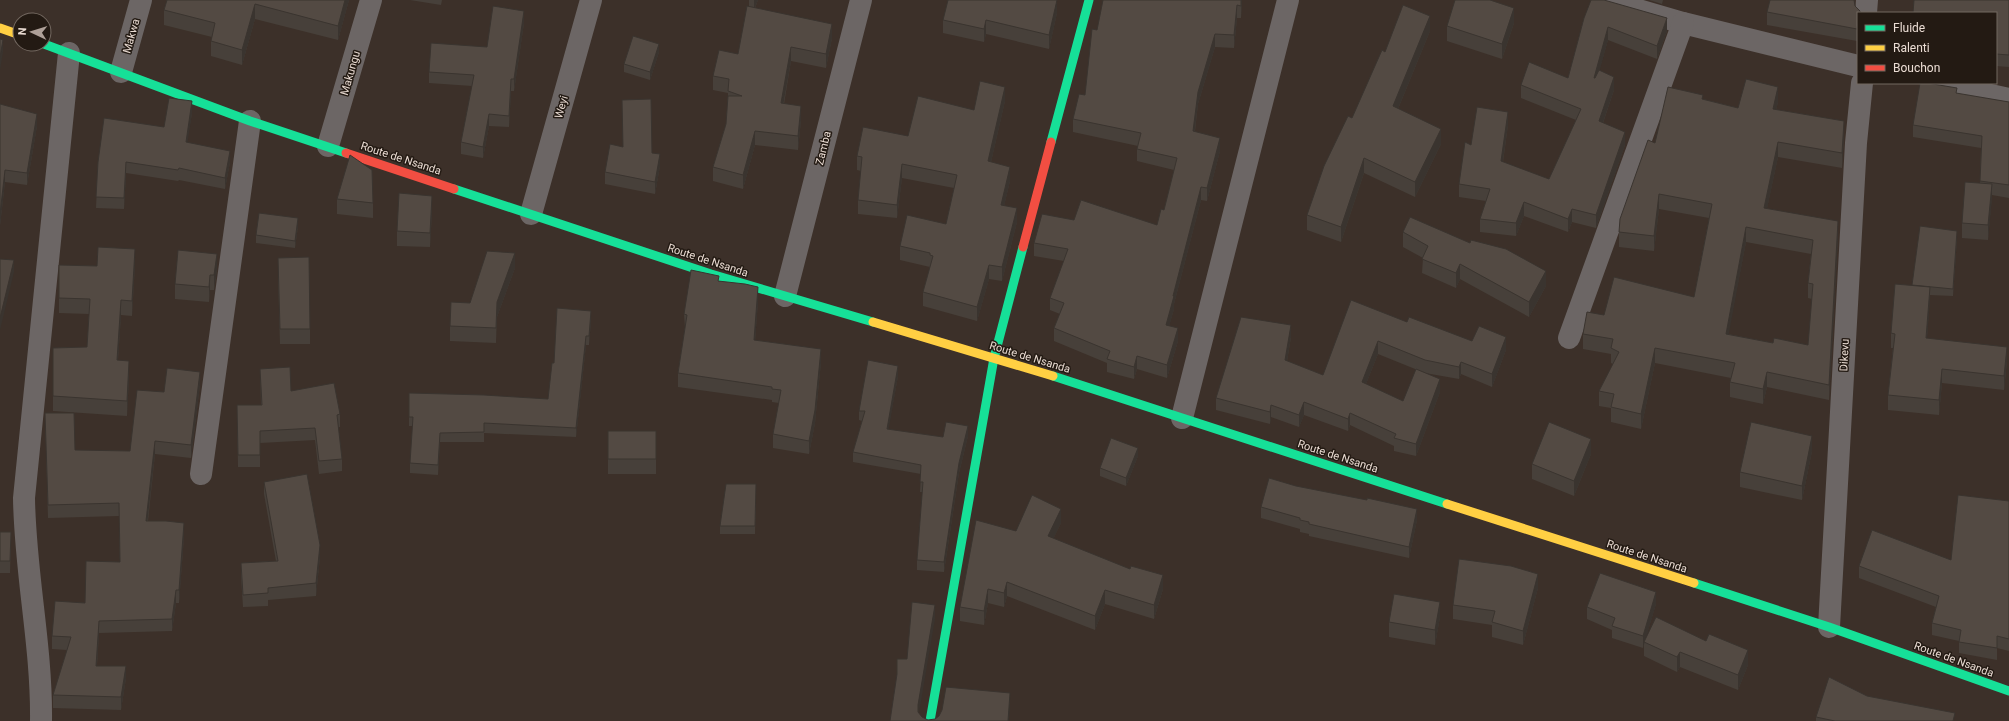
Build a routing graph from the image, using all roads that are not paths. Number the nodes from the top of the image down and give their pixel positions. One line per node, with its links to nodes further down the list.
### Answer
1 (141, 0): 16 (street, Makwa)
2 (371, 0): 21 (street, Makungu)
3 (591, 0): 22 (street, Weyi)
4 (861, 0): 23 (street, Zamba)
5 (1090, 0): 25 (street)
6 (1288, 0): 26 (street)
7 (1604, 0): 10 (street)
8 (1867, 0): 9 (street)
9 (1866, 12)
10 (1683, 23): 15 (street); 24 (street)
11 (0, 28): 12 (street)
12 (12, 32)
13 (52, 47): 14 (street, Route de Nsanda)
14 (69, 53): 16 (street, Route de Nsanda); 30 (street)
15 (1857, 66)
16 (121, 72): 20 (street, Route de Nsanda)
17 (1862, 84): 28 (street, Dikevu)
18 (1941, 84): 19 (street)
19 (2009, 99)
20 (250, 121): 21 (street, Route de Nsanda); 27 (street)
21 (328, 146): 22 (street, Route de Nsanda)
22 (531, 214): 23 (street, Route de Nsanda)
23 (785, 296): 25 (street, Route de Nsanda)
24 (1569, 338)
25 (994, 358): 26 (street, Route de Nsanda); 31 (street)
26 (1182, 418): 28 (street, Route de Nsanda)
27 (202, 474)
28 (1829, 627): 29 (street, Route de Nsanda)
29 (2009, 691)
30 (41, 721)
31 (930, 721)

